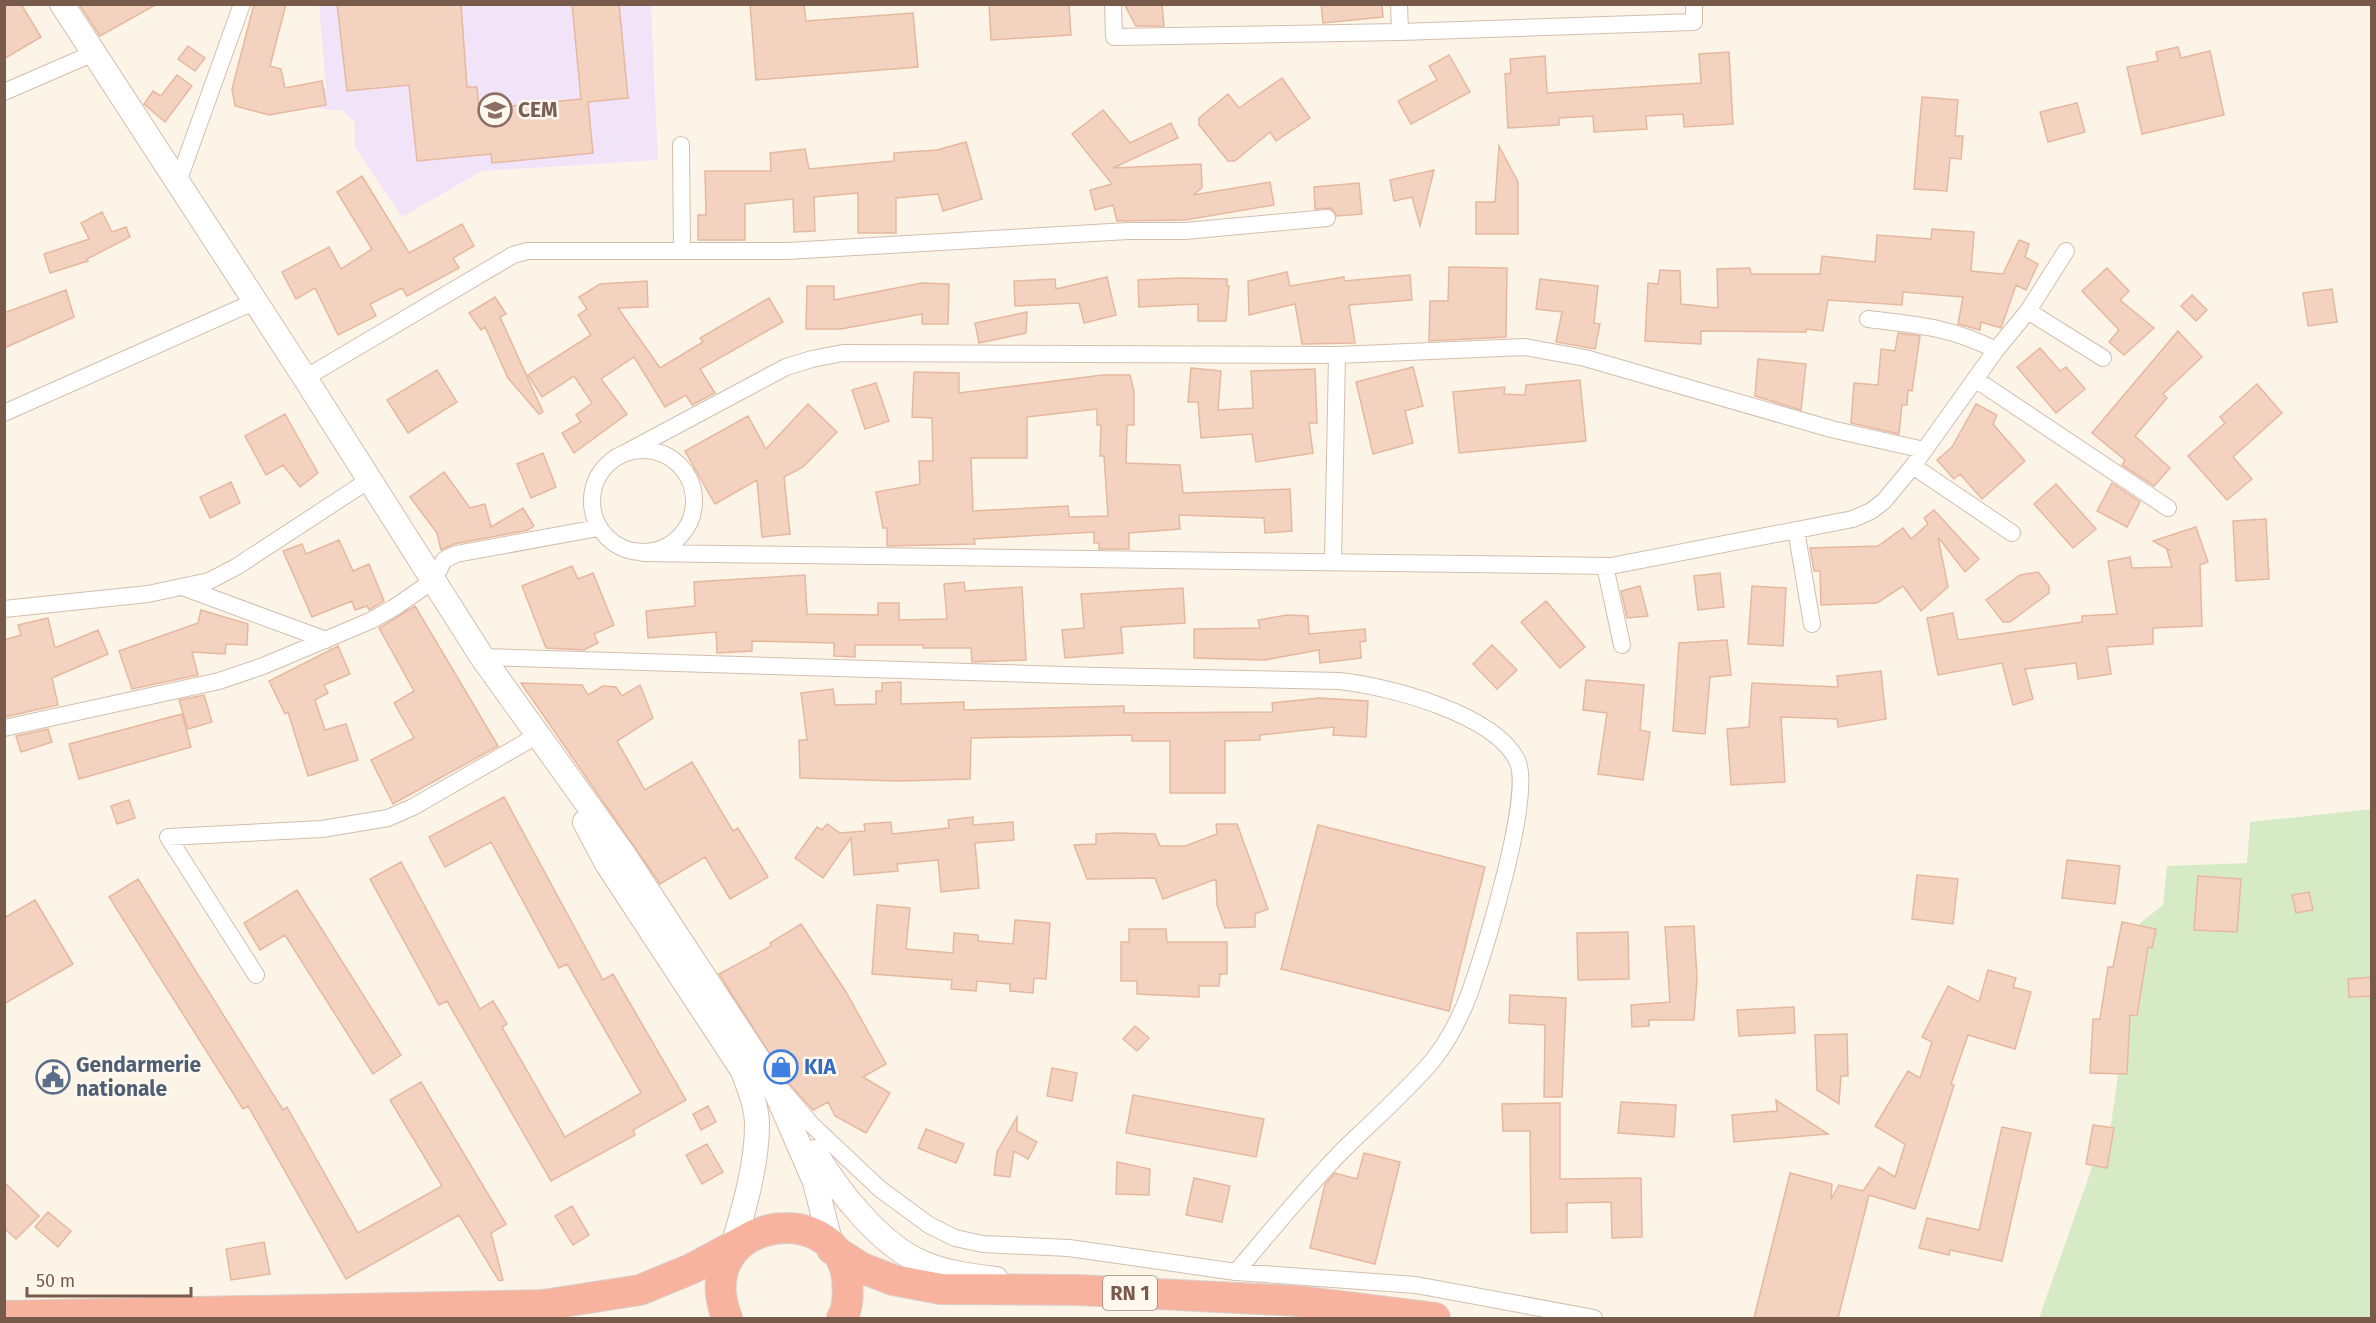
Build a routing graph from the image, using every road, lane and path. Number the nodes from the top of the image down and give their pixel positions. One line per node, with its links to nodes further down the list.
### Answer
1 (62, 4): 7 (main road)
2 (242, 4): 10 (street)
3 (1113, 4): 6 (street)
4 (1399, 4): 6 (street)
5 (1694, 4): 6 (street)
6 (1400, 32)
7 (94, 53): 8 (street); 10 (main road)
8 (4, 92)
9 (681, 145): 12 (street)
10 (178, 182): 14 (main road)
11 (1327, 218): 12 (street)
12 (682, 251): 20 (street)
13 (2066, 251): 15 (street)
14 (256, 301): 20 (main road); 22 (street)
15 (2028, 311): 17 (street); 19 (street)
16 (1868, 320): 17 (street)
17 (1996, 350): 21 (street)
18 (1336, 356): 23 (street); 24 (street); 32 (street)
19 (2103, 358)
20 (305, 378): 26 (main road)
21 (1975, 380): 23 (street); 27 (street)
22 (4, 413)
23 (1924, 450): 25 (street)
24 (623, 454): 28 (street); 31 (street)
25 (1913, 466): 29 (street); 30 (street)
26 (369, 480): 34 (main road); 35 (street)
27 (2168, 508)
28 (598, 528): 31 (street); 34 (street)
29 (1796, 530): 33 (street); 37 (street)
30 (2012, 533)
31 (643, 553): 32 (street)
32 (1333, 562): 33 (street)
33 (1605, 566): 39 (street)
34 (434, 580): 38 (street); 40 (main road)
35 (185, 588): 36 (street); 38 (street)
36 (4, 609)
37 (1812, 624)
38 (326, 640): 41 (street)
39 (1622, 645)
40 (482, 657): 42 (main road); 47 (street)
41 (4, 728)
42 (543, 743): 43 (street); 44 (main road); 45 (main road)
43 (256, 975)
44 (769, 1076): 46 (main road); 47 (street); 48 (main road)
45 (736, 1247): 46 (highway, RN 1); 49 (highway, RN 1); 50 (highway)
46 (832, 1249): 48 (highway, RN 1); 51 (highway, RN 1)
47 (1236, 1272): 53 (street)
48 (1078, 1290): 52 (highway, RN 1)
49 (4, 1316)
50 (728, 1318)
51 (842, 1318)
52 (1435, 1318)
53 (1594, 1318)

